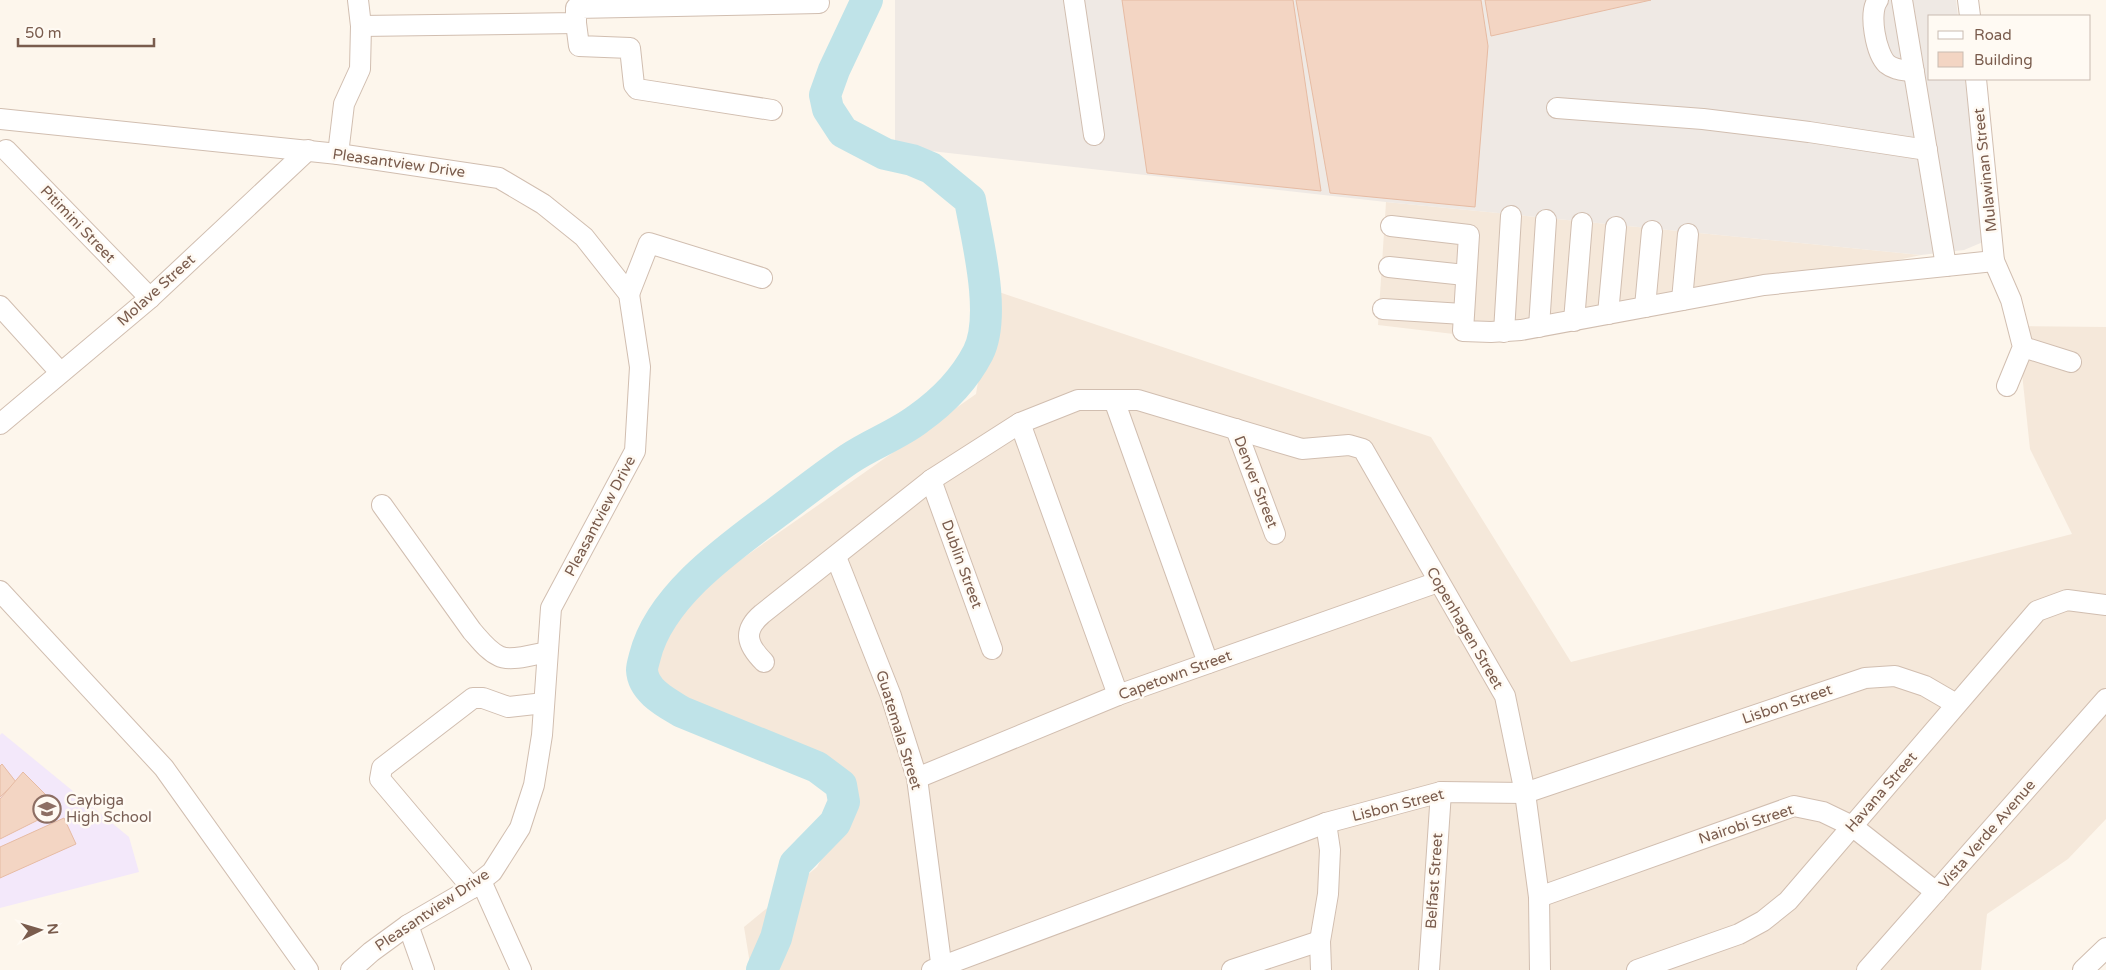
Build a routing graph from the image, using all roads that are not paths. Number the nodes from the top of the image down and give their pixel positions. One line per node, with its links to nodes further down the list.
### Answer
1 (358, 0): 9 (street)
2 (1074, 0): 16 (street)
3 (1878, 0): 10 (street)
4 (1902, 0): 10 (street)
5 (1968, 0): 7 (street)
6 (819, 2): 8 (street)
7 (1970, 15)
8 (576, 23): 9 (street); 13 (street)
9 (361, 26): 20 (street)
10 (1914, 72): 18 (street)
11 (1976, 80): 28 (street, Mulawinan Street)
12 (1557, 108): 18 (street)
13 (772, 110)
14 (0, 119): 15 (street, Pleasantview Drive)
15 (21, 122): 17 (street, Pleasantview Drive); 19 (street)
16 (1094, 135)
17 (308, 150): 20 (street, Pleasantview Drive); 34 (street, Molave Street)
18 (1927, 150): 30 (street)
19 (3, 153): 34 (street, Pitimini Street)
20 (338, 154): 33 (street, Pleasantview Drive)
21 (1512, 216): 43 (street)
22 (1546, 220): 42 (street)
23 (1582, 223): 41 (street)
24 (1391, 226): 31 (street)
25 (1616, 227): 40 (street)
26 (1652, 230): 37 (street)
27 (1688, 234): 35 (street)
28 (1994, 261): 30 (street); 44 (street, Mulawinan Street)
29 (1389, 266): 31 (street)
30 (1946, 266): 35 (street)
31 (1465, 275): 39 (street)
32 (762, 278): 33 (street)
33 (629, 294): 60 (street, Pleasantview Drive)
34 (150, 298): 46 (street, Molave Street)
35 (1682, 300): 37 (street)
36 (0, 306): 46 (street)
37 (1645, 308): 40 (street)
38 (1383, 309): 39 (street)
39 (1463, 314): 43 (street)
40 (1608, 314): 41 (street)
41 (1574, 321): 42 (street)
42 (1539, 327): 43 (street)
43 (1504, 332)
44 (2023, 347): 45 (street); 47 (street)
45 (2071, 362)
46 (60, 372): 50 (street, Molave Street)
47 (2007, 386)
48 (1114, 400): 49 (street); 51 (street); 62 (street)
49 (1020, 423): 52 (street); 63 (street)
50 (0, 424)
51 (1236, 429): 54 (street, Denver Street); 56 (street, Copenhagen Street)
52 (931, 480): 55 (street); 59 (street, Dublin Street)
53 (382, 505): 60 (street)
54 (1276, 534)
55 (836, 557): 61 (street); 67 (street, Guatemala Street)
56 (1438, 582): 62 (street, Capetown Street); 69 (street, Copenhagen Street)
57 (0, 591): 79 (street)
58 (2106, 605): 66 (street, Havana Street)
59 (992, 649)
60 (547, 652): 65 (street, Pleasantview Drive)
61 (764, 662)
62 (1208, 663): 63 (street, Capetown Street)
63 (1118, 695): 67 (street, Capetown Street)
64 (2106, 698): 73 (street, Vista Verde Avenue)
65 (544, 704): 72 (street, Pleasantview Drive); 72 (street)
66 (1956, 704): 69 (street, Lisbon Street); 71 (street, Havana Street)
67 (917, 778): 78 (street, Guatemala Street)
68 (1441, 792): 69 (street, Lisbon Street); 70 (street, Lisbon Street); 85 (street, Belfast Street)
69 (1525, 793): 74 (street, Copenhagen Street)
70 (1326, 823): 76 (street); 78 (street, Lisbon Street)
71 (1852, 826): 73 (street, Nairobi Street); 74 (street, Nairobi Street); 87 (street, Havana Street)
72 (476, 884): 75 (street, Pleasantview Drive); 82 (street)
73 (1936, 892): 88 (street, Vista Verde Avenue)
74 (1539, 897): 86 (street, Copenhagen Street)
75 (408, 925): 80 (street, Pleasantview Drive); 81 (street)
76 (1320, 941): 83 (street); 84 (street)
77 (2106, 948): 89 (street)
78 (938, 969)
79 (308, 970)
80 (351, 970)
81 (424, 970)
82 (521, 970)
83 (1232, 970)
84 (1321, 970)
85 (1429, 970)
86 (1540, 970)
87 (1637, 970)
88 (1867, 970)
89 (2083, 970)

